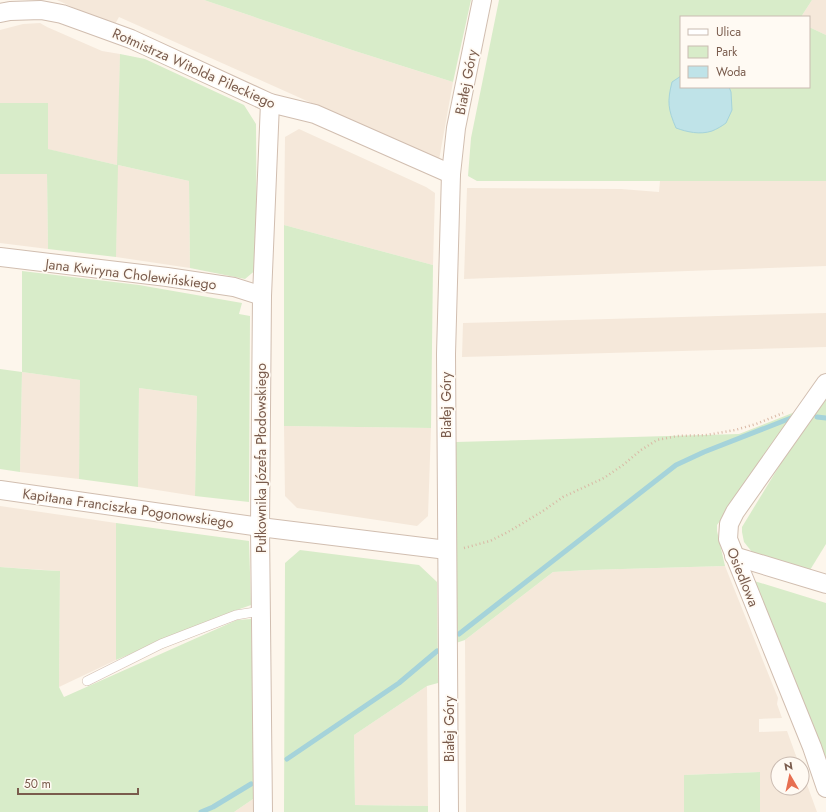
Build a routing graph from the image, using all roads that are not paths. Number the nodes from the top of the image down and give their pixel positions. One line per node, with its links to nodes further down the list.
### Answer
1 (482, 0): 4 (street, Białej Góry)
2 (0, 13): 3 (street, Rotmistrza Witolda Pileckiego)
3 (270, 104): 4 (street, Rotmistrza Witolda Pileckiego); 6 (street, Pułkownika Józefa Płodowskiego)
4 (451, 174): 10 (street, Białej Góry)
5 (0, 257): 6 (street, Jana Kwiryna Cholewińskiego)
6 (262, 296): 9 (street, Pułkownika Józefa Płodowskiego)
7 (826, 383): 11 (street, Osiedlowa)
8 (0, 490): 9 (street, Kapitana Franciszka Pogonowskiego)
9 (260, 527): 10 (street, Kapitana Franciszka Pogonowskiego); 13 (street, Pułkownika Józefa Płodowskiego)
10 (447, 550): 17 (street, Białej Góry)
11 (734, 556): 12 (street); 15 (street, Osiedlowa)
12 (826, 584)
13 (261, 611): 14 (lane); 16 (street, Pułkownika Józefa Płodowskiego)
14 (87, 681)
15 (826, 788)
16 (264, 812)
17 (449, 812)

